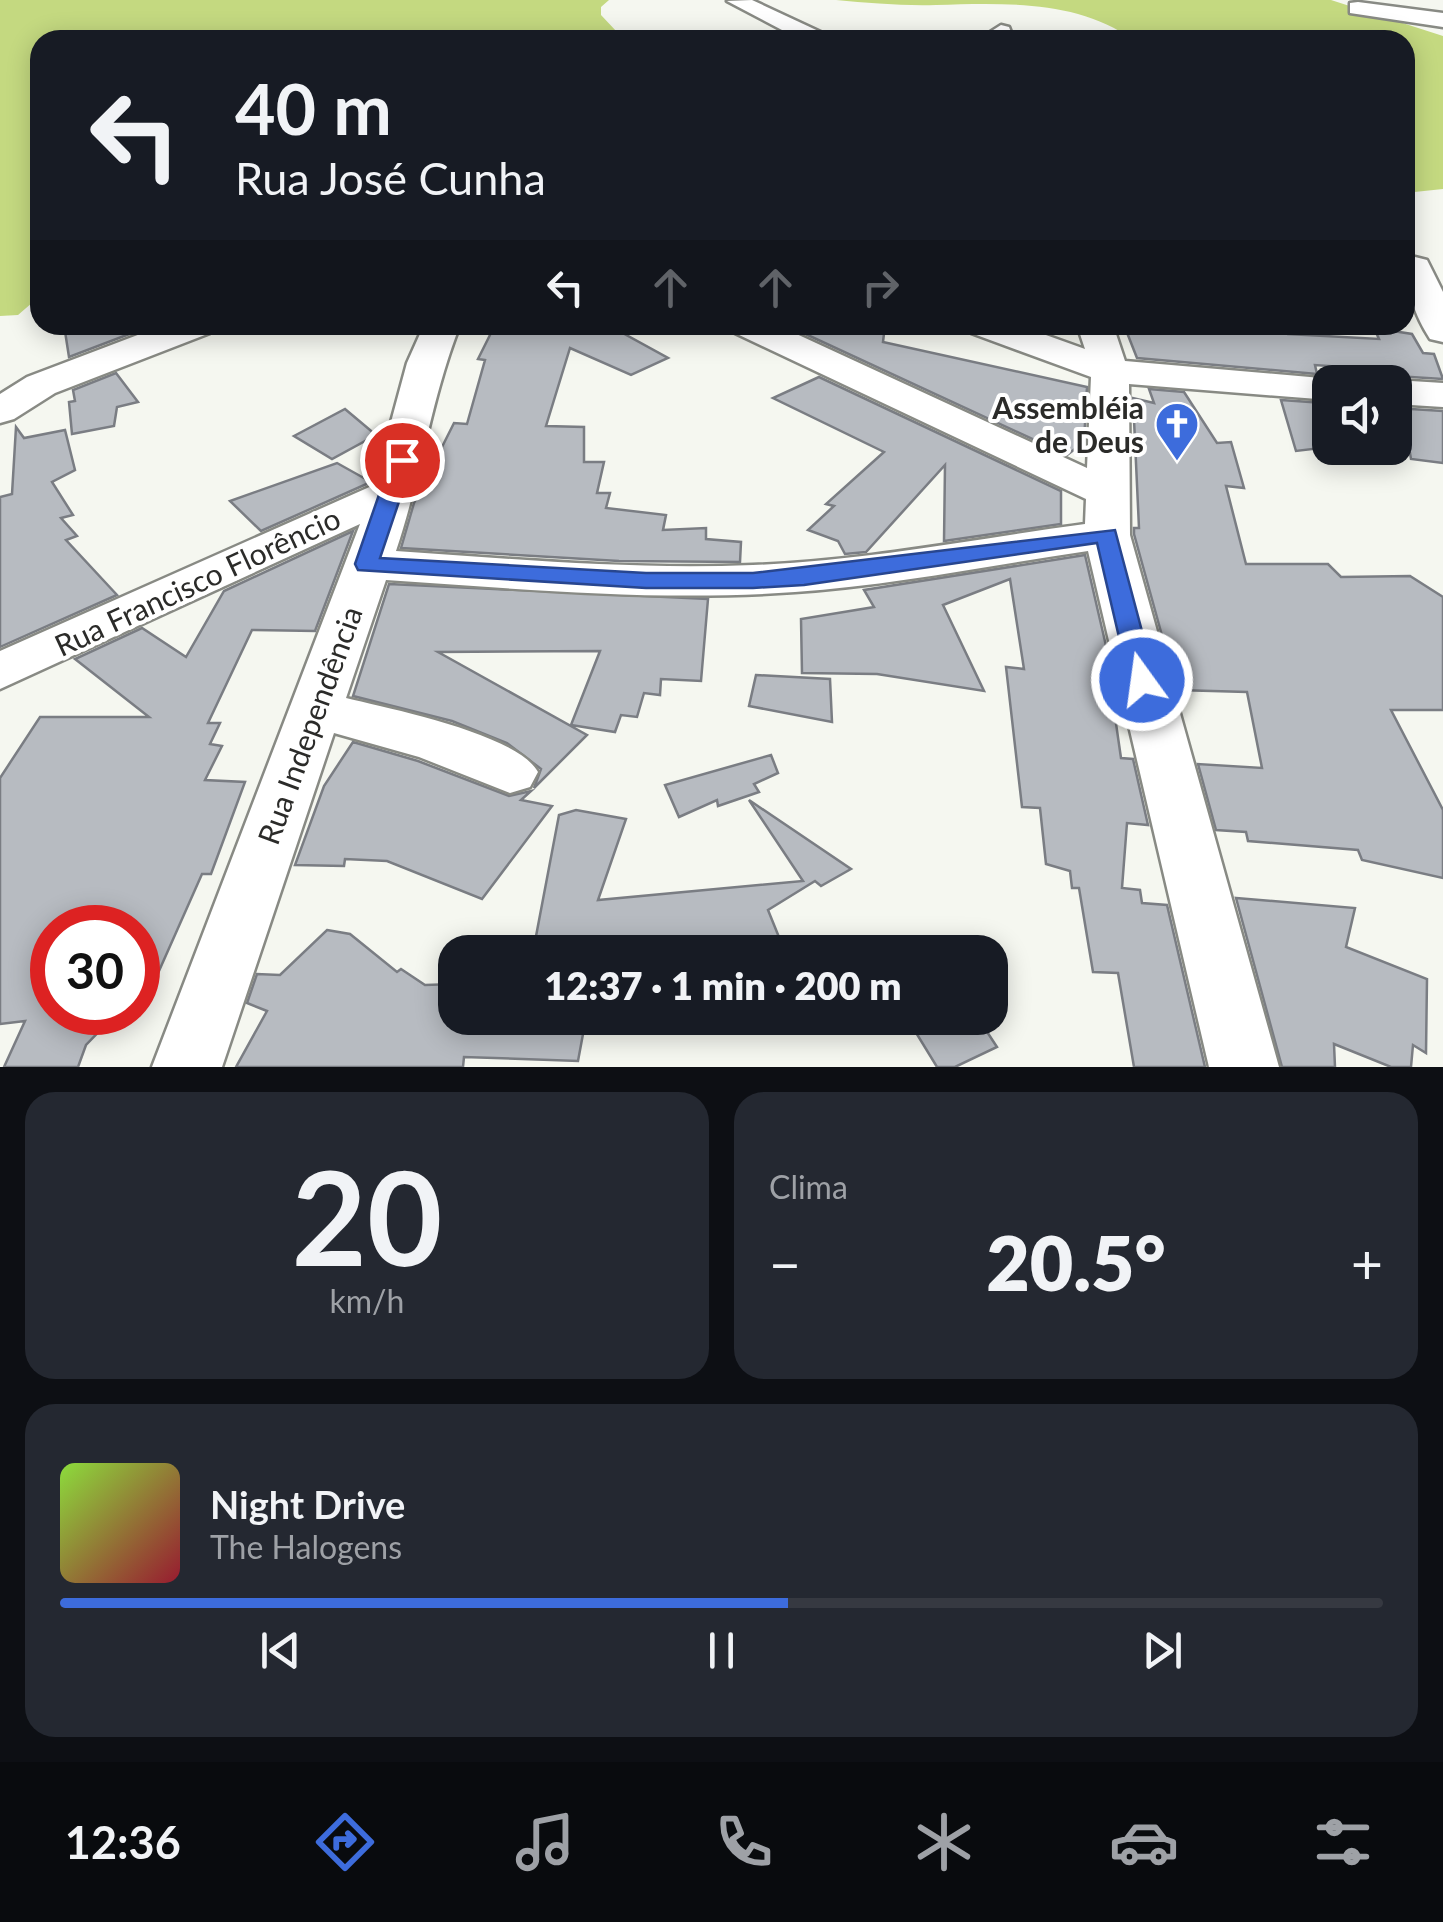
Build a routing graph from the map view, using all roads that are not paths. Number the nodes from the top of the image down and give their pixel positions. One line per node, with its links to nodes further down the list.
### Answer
1 (737, 0): 4 (street)
2 (1358, 8): 3 (street)
3 (1443, 20)
4 (798, 30)
5 (1421, 267): 6 (street)
6 (1443, 331)
7 (171, 335): 16 (street)
8 (438, 335): 17 (street, Rua Independência)
9 (767, 335): 18 (street)
10 (1011, 335): 12 (street)
11 (1098, 335): 12 (street)
12 (1110, 371): 13 (street); 18 (street)
13 (1312, 387)
14 (1412, 393): 15 (street)
15 (1443, 395)
16 (1, 409)
17 (394, 492): 19 (street, Rua Independência); 20 (street, Rua Francisco Florêncio)
18 (1107, 514): 19 (street); 24 (street)
19 (366, 564): 21 (street, Rua Independência)
20 (7, 677)
21 (315, 710): 22 (street); 23 (street, Rua Independência)
22 (510, 772)
23 (187, 1067)
24 (1244, 1067)

